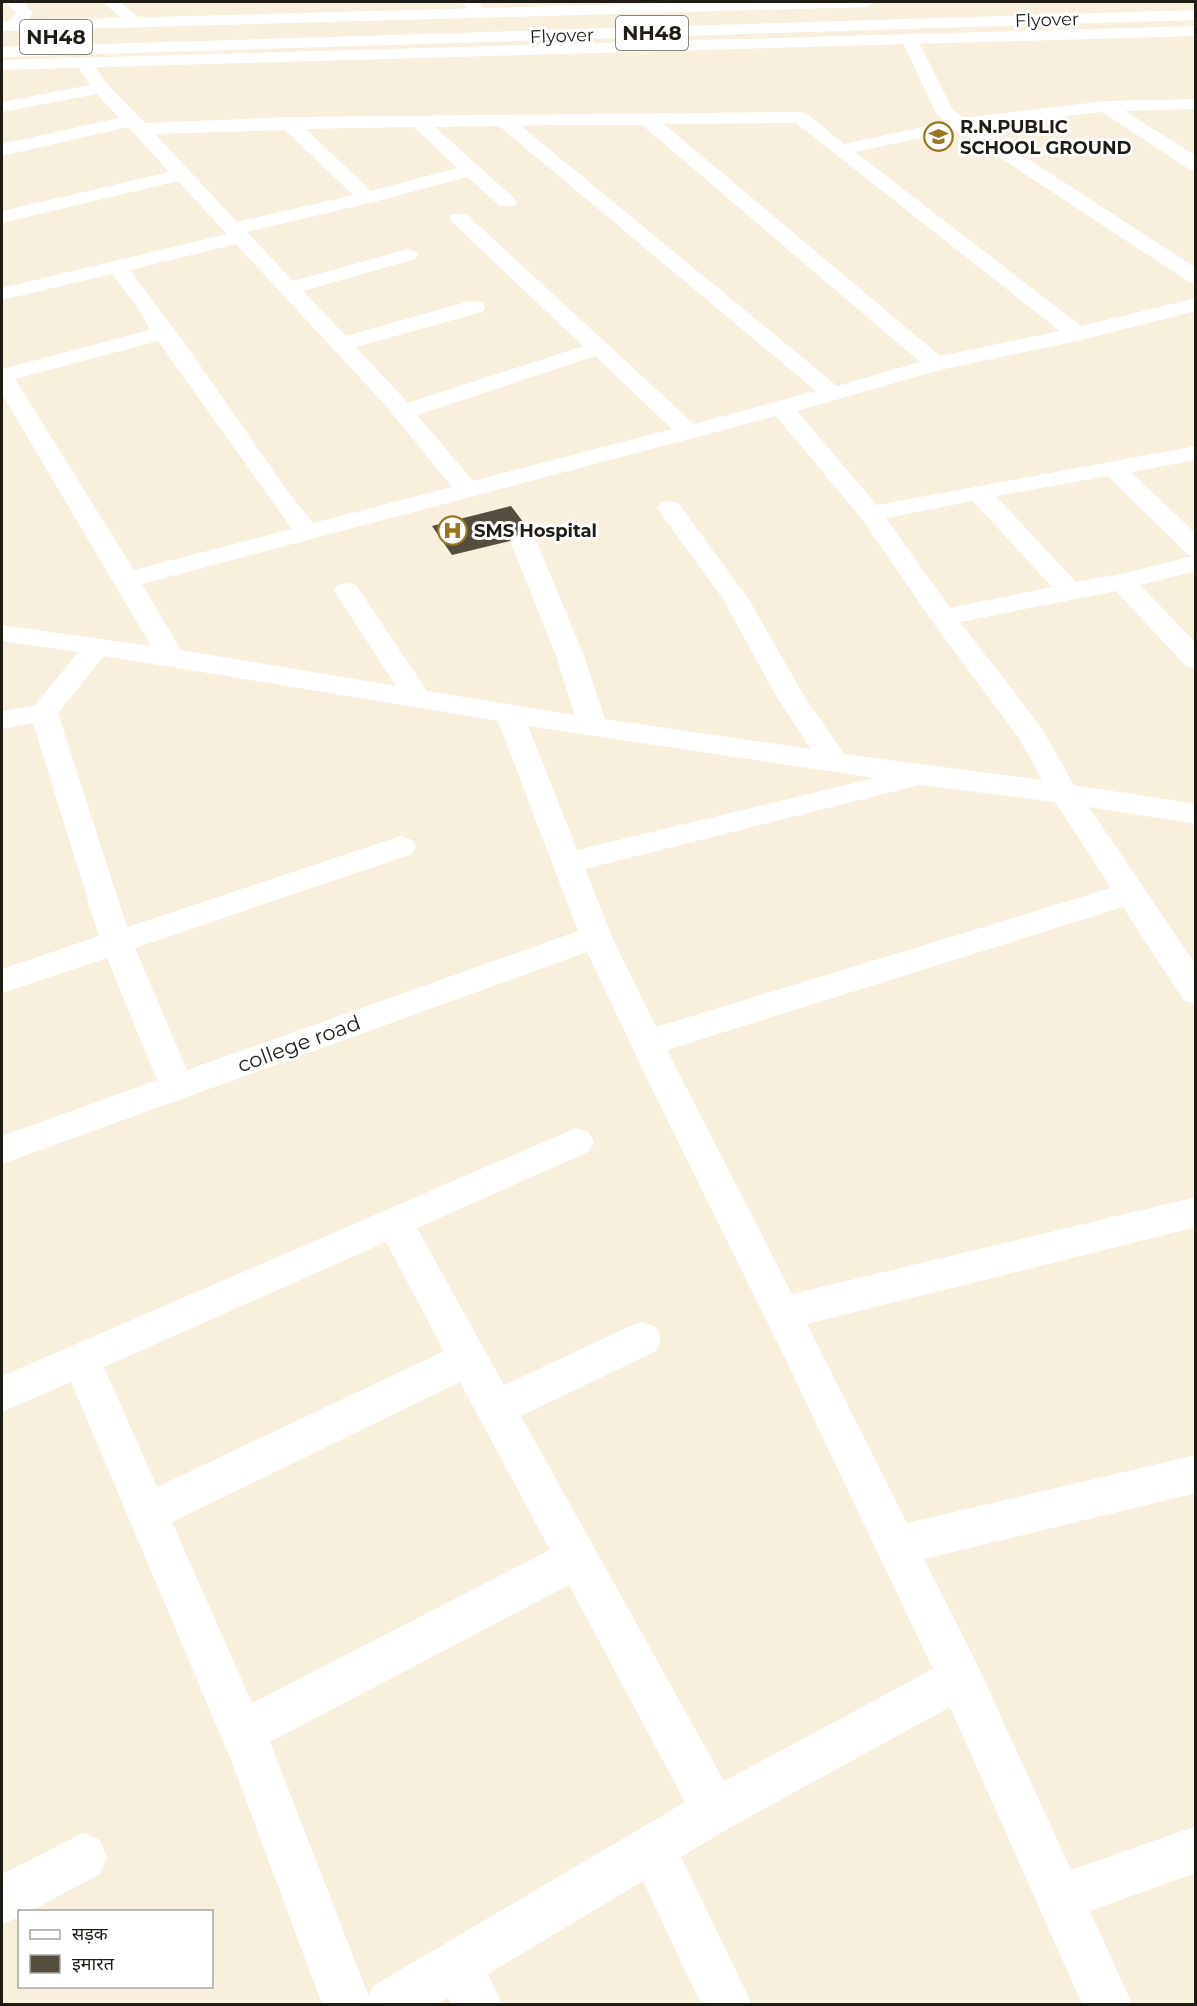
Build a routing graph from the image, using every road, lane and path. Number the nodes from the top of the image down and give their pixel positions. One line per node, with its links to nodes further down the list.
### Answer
1 (14, 2): 10 (main road)
2 (111, 2): 9 (main road)
3 (469, 2): 7 (main road)
4 (867, 2): 5 (main road)
5 (662, 4): 7 (main road)
6 (1196, 4): 14 (main road, Flyover / NH48)
7 (482, 13): 9 (main road)
8 (1196, 15): 14 (main road, Flyover / NH48)
9 (137, 23): 10 (main road)
10 (8, 26)
11 (1196, 31): 13 (main road)
12 (2, 39): 14 (main road, NH48)
13 (909, 39): 16 (main road); 26 (main road)
14 (109, 42): 15 (main road, NH48)
15 (2, 52)
16 (84, 63): 17 (main road); 18 (main road)
17 (2, 65)
18 (101, 88): 21 (main road); 27 (main road)
19 (1196, 104): 20 (main road)
20 (1105, 106): 26 (main road); 30 (main road)
21 (2, 107)
22 (648, 120): 24 (main road); 29 (main road); 50 (main road)
23 (419, 122): 24 (main road); 25 (main road); 32 (main road)
24 (505, 122): 52 (main road)
25 (288, 123): 27 (main road); 34 (main road)
26 (961, 124): 29 (main road); 41 (main road)
27 (136, 125): 28 (main road); 33 (main road)
28 (2, 150)
29 (840, 150): 47 (main road)
30 (1187, 153): 31 (main road)
31 (1196, 165)
32 (471, 170): 34 (main road); 35 (main road)
33 (181, 175): 36 (main road); 38 (main road)
34 (367, 198): 38 (main road)
35 (507, 202)
36 (2, 217)
37 (459, 218): 49 (main road)
38 (237, 233): 40 (main road); 42 (main road)
39 (408, 255): 42 (main road)
40 (117, 267): 43 (main road); 46 (main road)
41 (1196, 278)
42 (287, 289): 48 (main road)
43 (2, 294)
44 (1196, 304): 47 (main road)
45 (474, 307): 48 (main road)
46 (163, 333): 51 (main road); 62 (main road)
47 (1077, 334): 50 (main road)
48 (340, 345): 54 (main road)
49 (598, 348): 54 (main road); 55 (main road)
50 (936, 364): 52 (main road)
51 (2, 376): 66 (main road)
52 (833, 394): 53 (main road)
53 (782, 408): 55 (main road); 61 (main road)
54 (402, 412): 58 (main road)
55 (689, 432): 58 (main road)
56 (1196, 453): 57 (main road)
57 (1113, 468): 59 (main road); 64 (main road)
58 (467, 490): 62 (main road)
59 (979, 492): 61 (main road); 69 (main road)
60 (669, 508): 80 (main road)
61 (871, 514): 70 (main road)
62 (307, 532): 66 (main road)
63 (524, 543): 79 (main road)
64 (1196, 549)
65 (1196, 563): 67 (main road)
66 (127, 580): 73 (main road)
67 (1122, 582): 69 (main road); 74 (main road)
68 (347, 591): 75 (main road)
69 (1070, 591): 70 (main road)
70 (943, 618): 82 (main road)
71 (2, 633): 72 (main road)
72 (97, 647): 73 (main road); 76 (main road)
73 (171, 657): 75 (main road)
74 (1196, 660)
75 (418, 699): 77 (main road)
76 (44, 712): 78 (main road); 88 (main road)
77 (509, 714): 79 (main road); 85 (main road)
78 (2, 720)
79 (593, 726): 80 (main road)
80 (834, 762): 81 (main road)
81 (925, 776): 82 (main road); 85 (main road)
82 (1064, 793): 83 (main road); 86 (main road)
83 (1196, 814)
84 (401, 847): 88 (main road)
85 (567, 863): 87 (main road)
86 (1130, 893): 90 (main road); 91 (main road)
87 (596, 938): 91 (main road); 92 (main road, college road)
88 (116, 941): 89 (main road); 92 (main road)
89 (2, 981)
90 (1196, 992)
91 (647, 1043): 97 (main road)
92 (177, 1087): 94 (main road, college road)
93 (576, 1142): 96 (main road)
94 (2, 1150)
95 (1196, 1212): 97 (main road)
96 (394, 1222): 99 (main road); 100 (main road)
97 (783, 1313): 105 (main road)
98 (642, 1339): 102 (main road)
99 (81, 1359): 101 (main road); 104 (main road)
100 (468, 1359): 102 (main road); 104 (main road)
101 (2, 1394)
102 (495, 1409): 106 (main road)
103 (1196, 1474): 105 (main road)
104 (147, 1513): 108 (main road)
105 (896, 1546): 107 (main road)
106 (576, 1558): 108 (main road); 109 (main road)
107 (960, 1678): 109 (main road); 113 (main road)
108 (242, 1732): 116 (main road)
109 (715, 1811): 110 (main road)
110 (652, 1848): 115 (main road); 118 (main road)
111 (1196, 1849): 113 (main road)
112 (83, 1857): 114 (main road)
113 (1059, 1898): 119 (main road)
114 (2, 1900)
115 (467, 1985): 117 (main road)
116 (347, 2004)
117 (391, 2004)
118 (727, 2004)
119 (1107, 2004)

